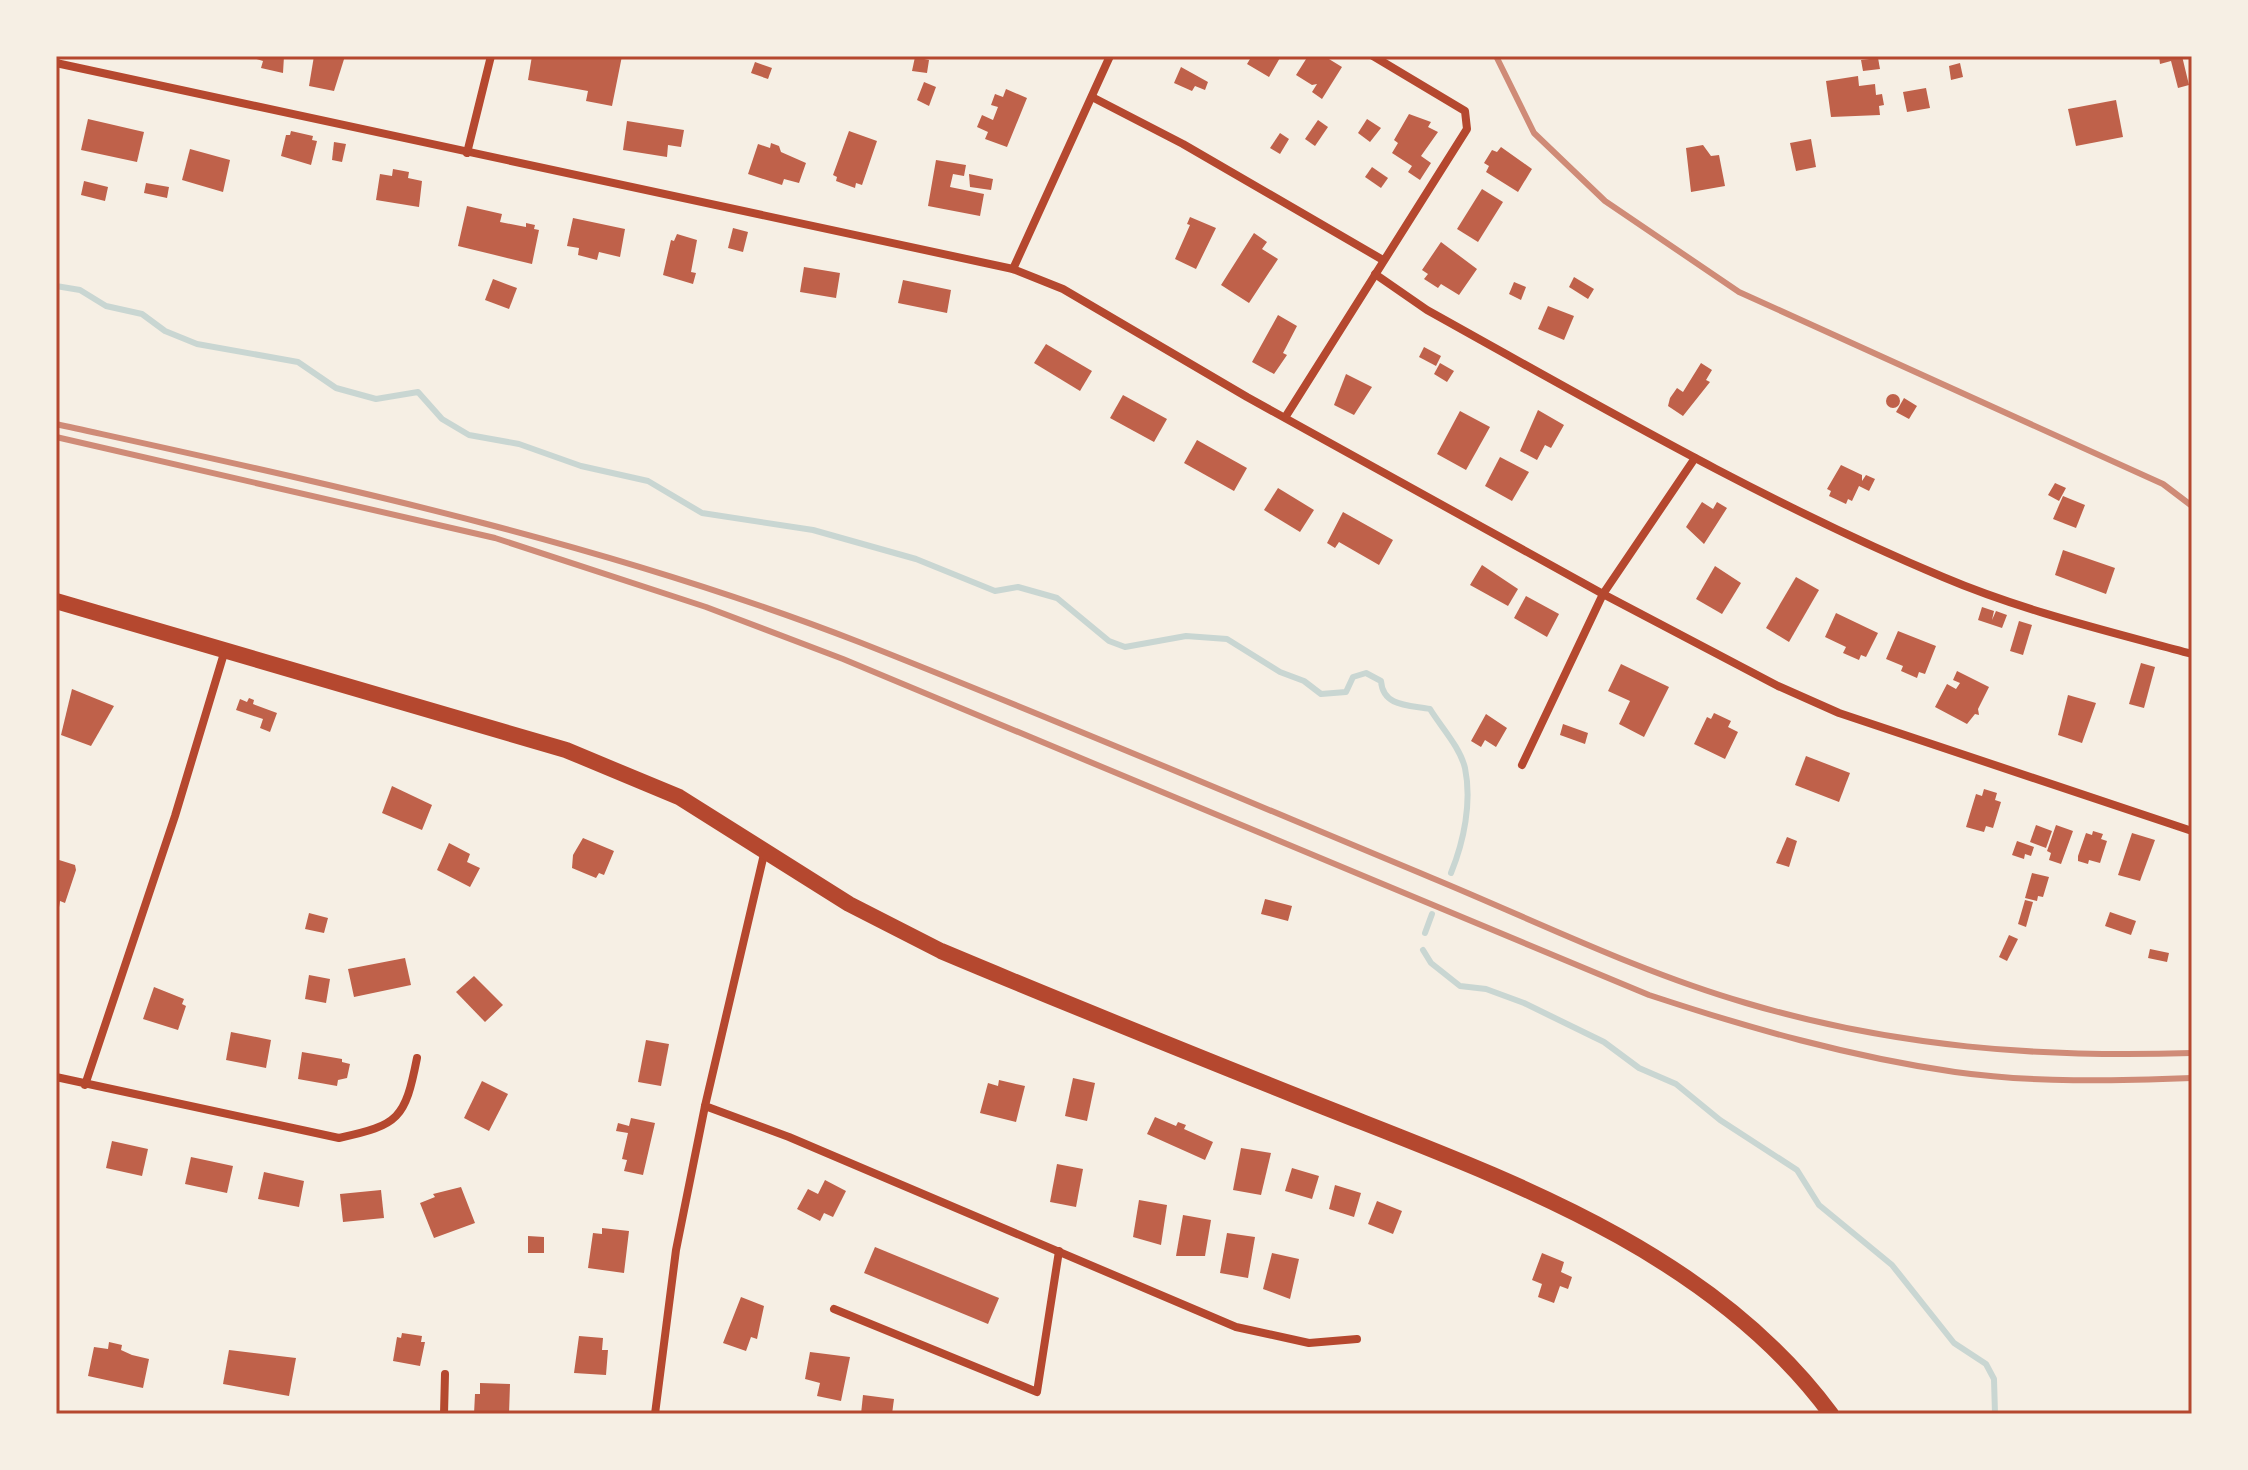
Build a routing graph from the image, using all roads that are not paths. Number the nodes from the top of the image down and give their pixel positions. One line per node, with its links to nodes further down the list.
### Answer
1 (491, 56): 6 (street)
2 (1110, 56): 5 (street)
3 (1373, 56): 7 (street)
4 (56, 63): 6 (street)
5 (1092, 97): 7 (street); 8 (street)
6 (467, 153): 8 (street)
7 (1383, 260): 9 (street)
8 (1013, 269): 10 (street)
9 (1375, 274): 10 (street); 11 (street)
10 (1286, 416): 12 (street)
11 (1695, 458): 12 (street); 15 (street)
12 (1603, 594): 16 (street); 17 (street)
13 (56, 601): 14 (main road)
14 (225, 650): 18 (main road); 21 (street)
15 (2192, 654)
16 (1522, 765)
17 (2192, 831)
18 (766, 850): 22 (street); 29 (main road)
19 (417, 1058): 21 (street)
20 (56, 1077): 21 (street)
21 (85, 1085)
22 (705, 1106): 23 (street); 28 (street)
23 (1059, 1251): 24 (street); 25 (street)
24 (834, 1309)
25 (1357, 1339)
26 (445, 1374): 27 (street)
27 (444, 1414)
28 (655, 1414)
29 (1831, 1414)

